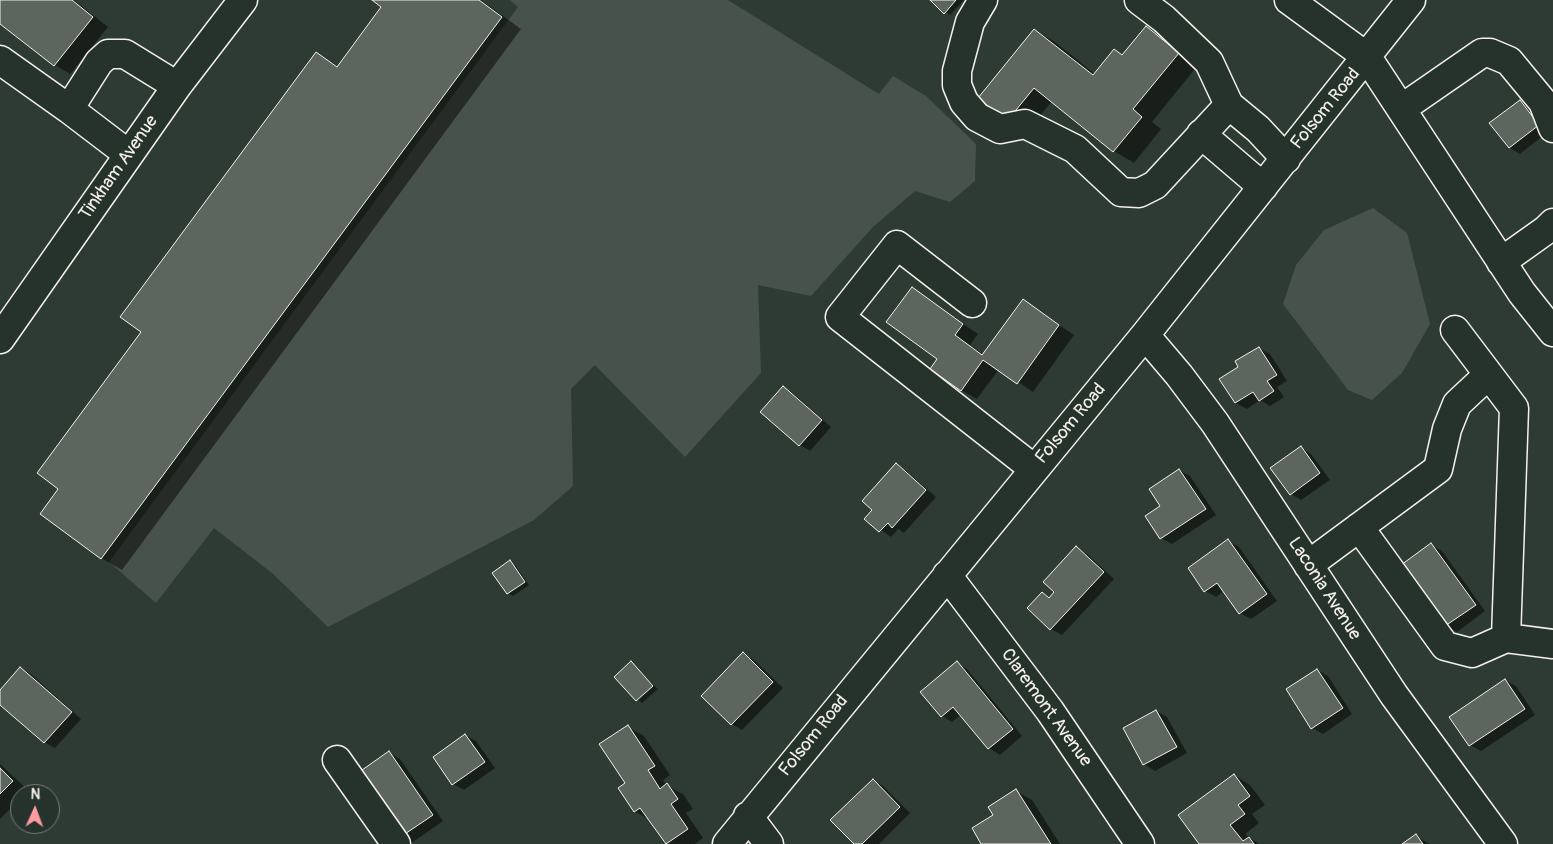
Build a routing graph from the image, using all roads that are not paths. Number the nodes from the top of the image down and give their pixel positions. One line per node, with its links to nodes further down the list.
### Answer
1 (243, 0): 8 (street, Tinkham Avenue)
2 (982, 0): 13 (street)
3 (1139, 0): 9 (street)
4 (1289, 0): 6 (street)
5 (1412, 0): 6 (street, Folsom Road)
6 (1367, 57): 11 (street); 15 (street, Folsom Road)
7 (0, 60): 10 (street)
8 (177, 86): 10 (street); 14 (street, Tinkham Avenue)
9 (1229, 105): 13 (street); 15 (street)
10 (69, 109): 14 (street)
11 (1401, 109): 12 (street); 18 (street)
12 (1553, 128)
13 (1201, 134): 16 (street)
14 (128, 154): 23 (street, Tinkham Avenue)
15 (1286, 158): 16 (street, Folsom Road)
16 (1264, 187): 22 (street, Folsom Road)
17 (1553, 222): 18 (street)
18 (1501, 262): 20 (street)
19 (972, 303): 25 (street)
20 (1549, 322)
21 (1455, 330): 24 (street)
22 (1145, 335): 25 (street, Folsom Road); 27 (street, Laconia Avenue)
23 (0, 339)
24 (1488, 375): 26 (street); 29 (street)
25 (1034, 469): 28 (street, Folsom Road)
26 (1359, 527): 27 (street); 29 (street)
27 (1308, 564): 37 (street, Laconia Avenue)
28 (946, 575): 32 (street, Folsom Road); 36 (street, Claremont Avenue)
29 (1506, 638): 30 (street)
30 (1553, 644)
31 (337, 760): 33 (street)
32 (748, 816): 34 (street, Folsom Road); 35 (street)
33 (396, 844)
34 (727, 844)
35 (770, 844)
36 (1140, 844)
37 (1503, 844)

